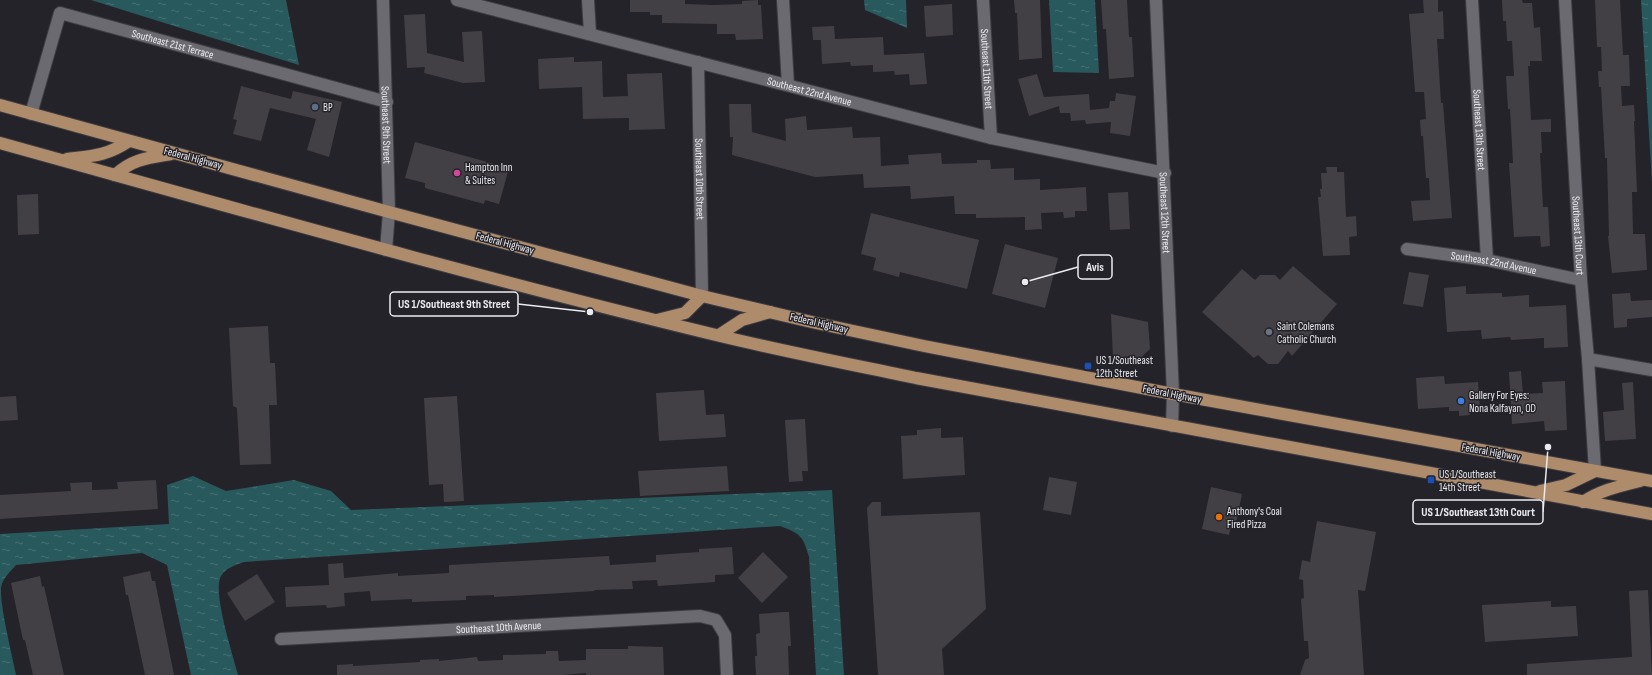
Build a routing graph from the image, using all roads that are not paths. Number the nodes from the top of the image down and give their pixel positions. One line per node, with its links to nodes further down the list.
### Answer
1 (383, 0): 12 (street, Southeast 9th Street)
2 (457, 0): 9 (street, Southeast 22nd Avenue)
3 (588, 0): 9 (street)
4 (783, 0): 11 (street)
5 (983, 0): 15 (street, Southeast 11th Street)
6 (1156, 0): 20 (street, Southeast 12th Street)
7 (1472, 0): 25 (street, Southeast 13th Street)
8 (1565, 0): 26 (street, Southeast 13th Court)
9 (590, 33): 10 (street, Southeast 22nd Avenue)
10 (698, 62): 11 (street, Southeast 22nd Avenue); 27 (street, Southeast 10th Street)
11 (788, 85): 15 (street, Southeast 22nd Avenue)
12 (387, 102): 14 (street, Southeast 21st Terrace); 22 (street, Southeast 9th Street)
13 (0, 105): 14 (main road, Federal Highway)
14 (31, 114): 16 (main road, Federal Highway)
15 (991, 138): 20 (street, Southeast 22nd Avenue)
16 (129, 141): 18 (main road, Federal Highway); 19 (main road)
17 (0, 143): 19 (main road)
18 (176, 154): 21 (main road); 22 (main road, Federal Highway)
19 (59, 159): 21 (main road)
20 (1164, 173): 33 (street, Southeast 12th Street)
21 (115, 175): 24 (main road)
22 (389, 212): 24 (street, Southeast 9th Street); 27 (main road, Federal Highway)
23 (1407, 248): 25 (street, Southeast 22nd Avenue)
24 (386, 250): 29 (main road)
25 (1488, 260): 26 (street, Southeast 22nd Avenue)
26 (1581, 280): 31 (street, Southeast 13th Court)
27 (702, 296): 28 (main road, Federal Highway); 29 (main road)
28 (771, 312): 30 (main road); 33 (main road, Federal Highway)
29 (656, 320): 30 (main road)
30 (719, 335): 34 (main road)
31 (1588, 359): 32 (street); 35 (street, Southeast 13th Court)
32 (1652, 370)
33 (1173, 394): 34 (street, Southeast 12th Street); 35 (main road, Federal Highway)
34 (1172, 426): 37 (main road)
35 (1595, 471): 36 (main road, Federal Highway); 37 (main road)
36 (1649, 481): 38 (main road)
37 (1535, 493): 38 (main road)
38 (1583, 502): 39 (main road)
39 (1652, 514)
40 (281, 640): 41 (street, Southeast 10th Avenue)
41 (727, 675)

